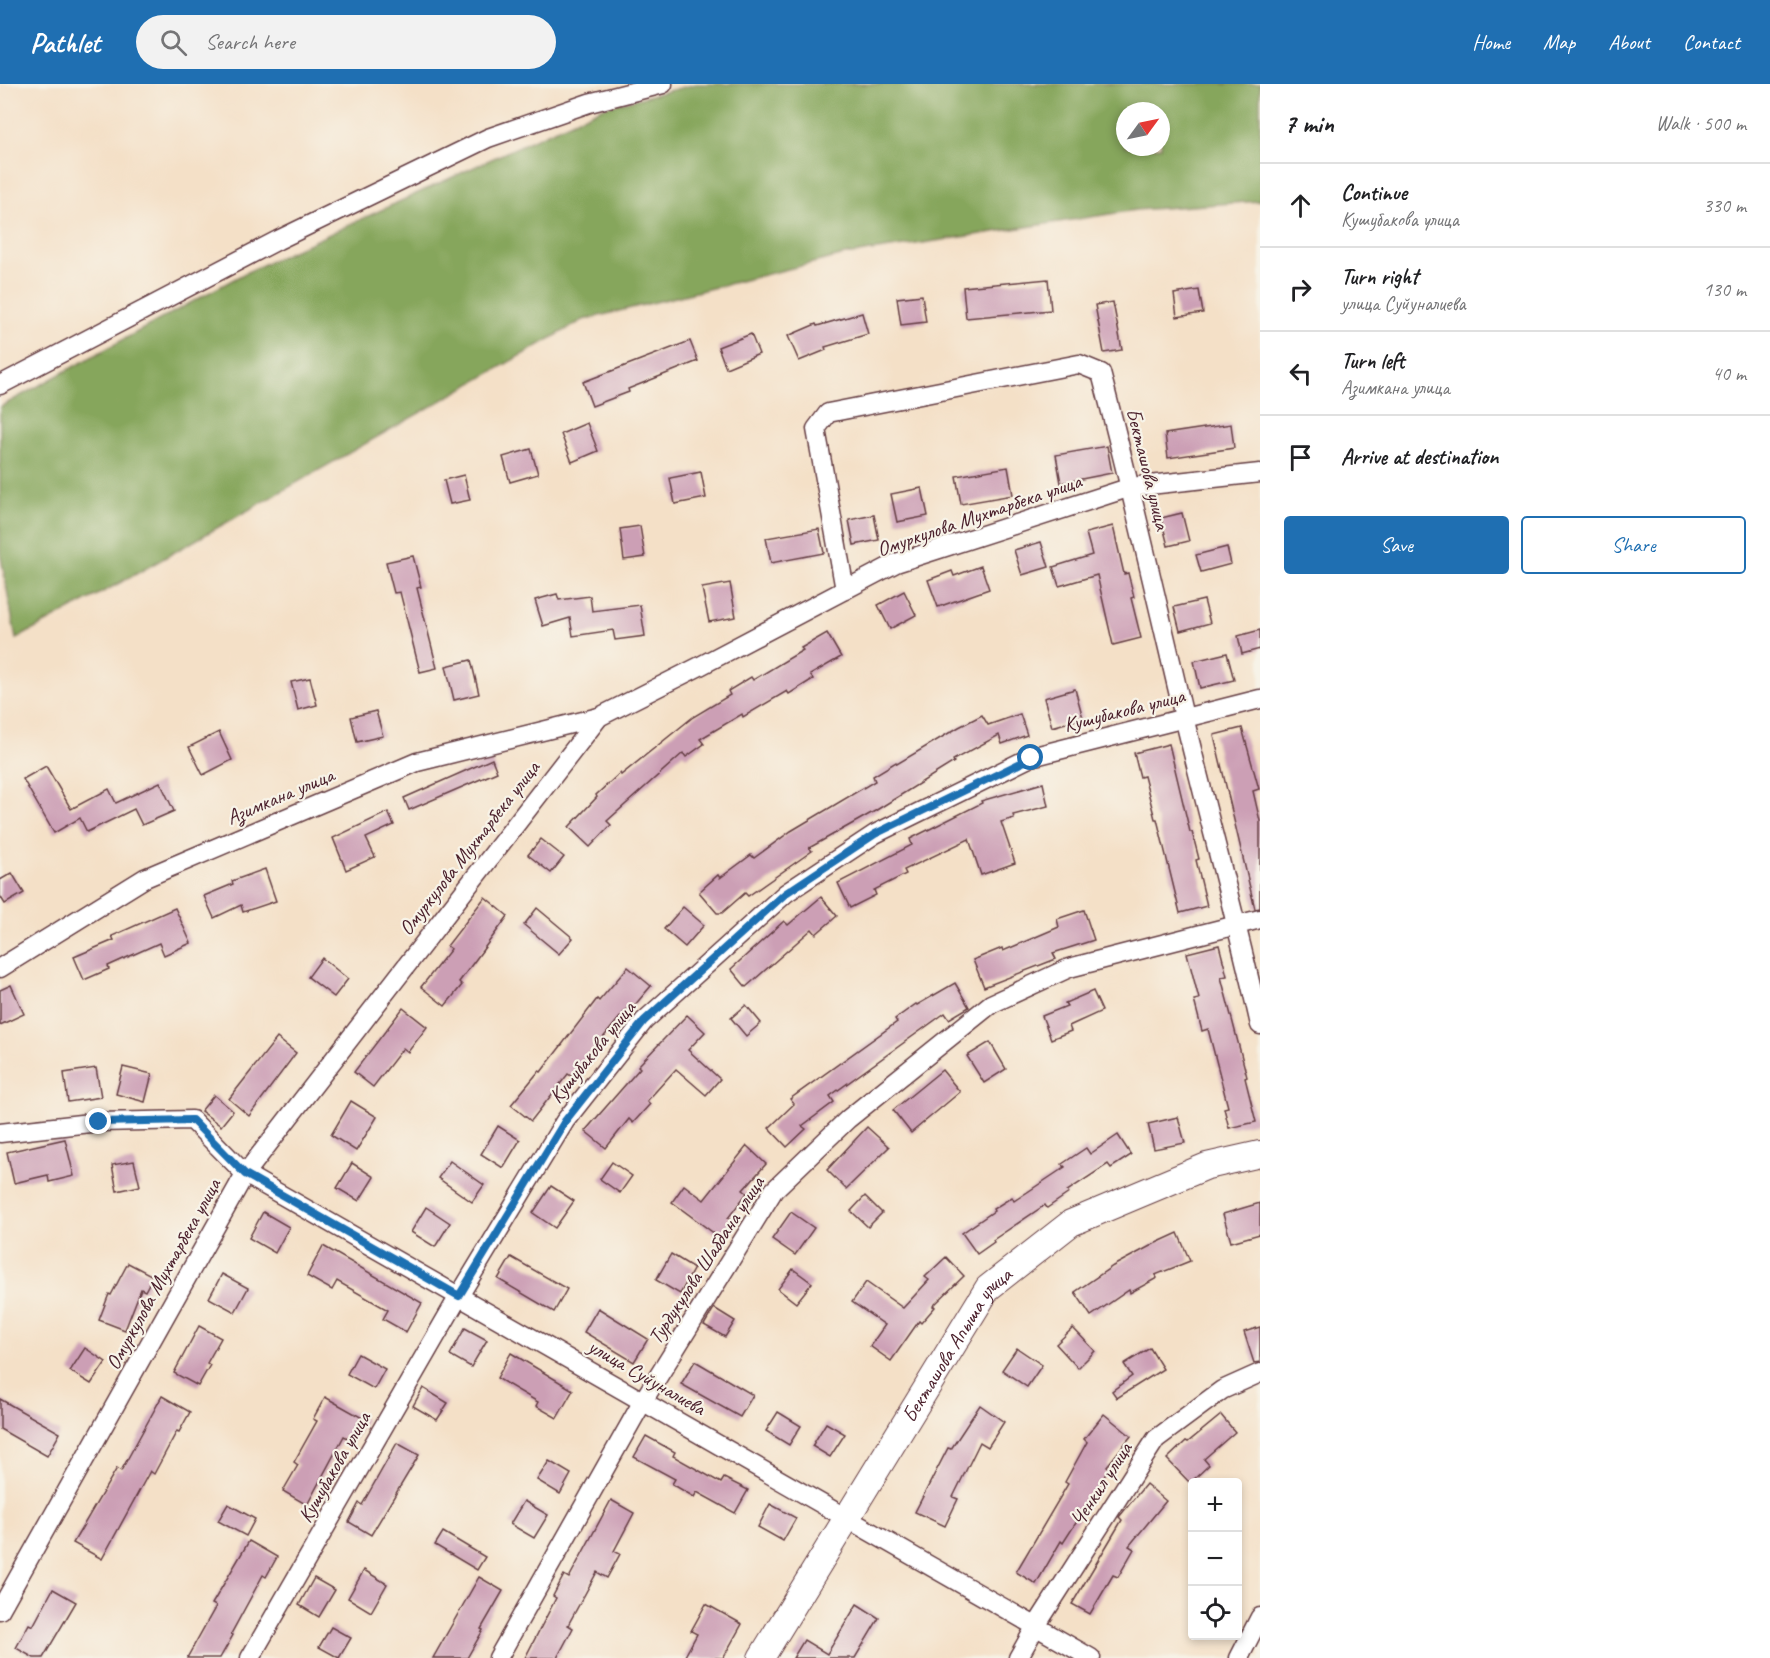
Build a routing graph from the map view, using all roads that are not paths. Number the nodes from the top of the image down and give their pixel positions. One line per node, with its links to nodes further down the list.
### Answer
1 (663, 84): 2 (street)
2 (0, 385)
3 (1260, 473): 4 (street, Омуркулова Мухтарбека улица)
4 (1131, 487): 5 (street, Омуркулова Мухтарбека улица); 5 (street, Бекташова улица); 8 (street, Бекташова улица)
5 (845, 590): 7 (street, Омуркулова Мухтарбека улица)
6 (1260, 699): 8 (street, Кушубакова улица)
7 (599, 717): 11 (street, Азимкана улица); 15 (street, Омуркулова Мухтарбека улица)
8 (1185, 718): 10 (street, Бекташова улица); 16 (street, Кушубакова улица)
9 (1260, 919): 10 (street, Турдукулова Шабдана улица)
10 (1238, 925): 12 (street, Бекташова улица); 18 (street, Турдукулова Шабдана улица)
11 (0, 968)
12 (1260, 1025)
13 (0, 1133): 15 (street, улица Суйуналиева)
14 (1260, 1154): 19 (street, Бекташова Апыша улица)
15 (245, 1174): 16 (street, улица Суйуналиева); 20 (street, Омуркулова Мухтарбека улица)
16 (459, 1296): 18 (street, улица Суйуналиева); 23 (street, Кушубакова улица)
17 (1260, 1373): 22 (street, Ченкил улица)
18 (643, 1401): 19 (street, улица Суйуналиева); 24 (street, Турдукулова Шабдана улица)
19 (847, 1518): 22 (street, улица Суйуналиева); 25 (street, Бекташова Апыша улица)
20 (0, 1610)
21 (1260, 1617): 28 (street)
22 (1036, 1626): 26 (street, Ченкил улица); 27 (street, улица Суйуналиева)
23 (250, 1658)
24 (498, 1658)
25 (761, 1658)
26 (1018, 1658)
27 (1091, 1658)
28 (1239, 1658)

